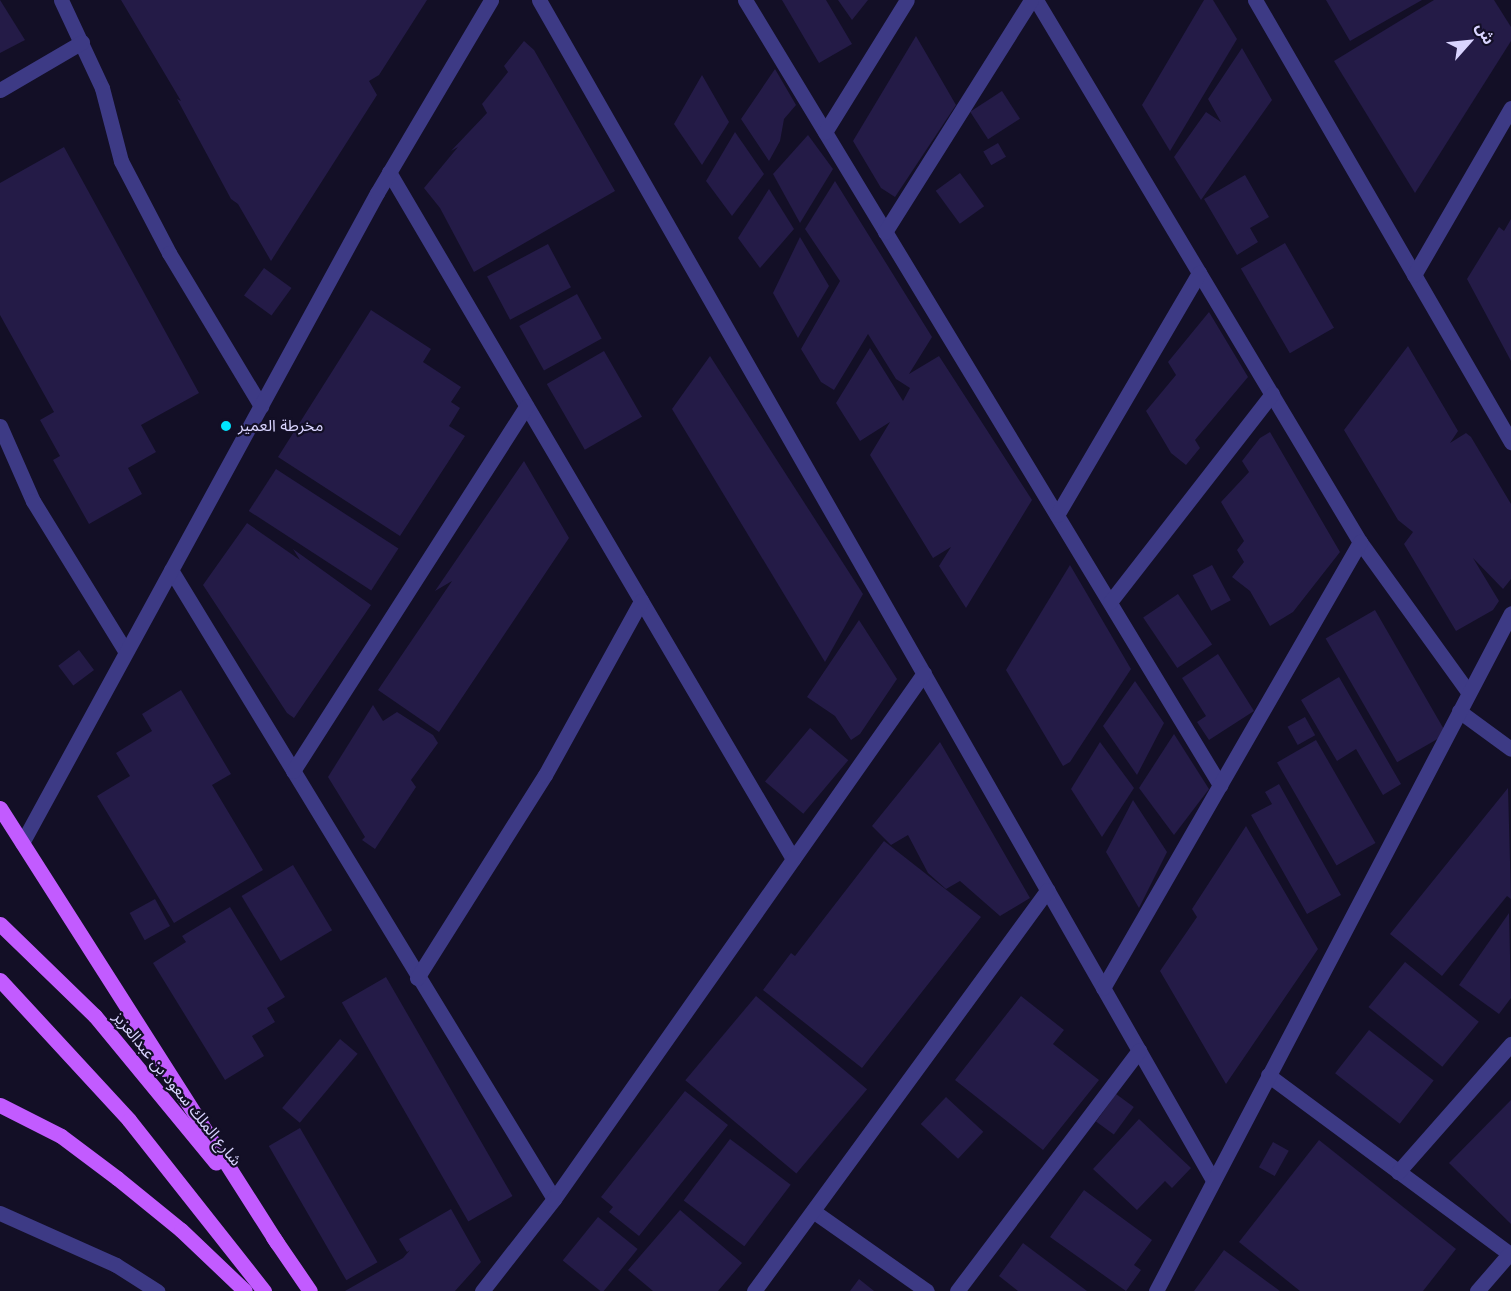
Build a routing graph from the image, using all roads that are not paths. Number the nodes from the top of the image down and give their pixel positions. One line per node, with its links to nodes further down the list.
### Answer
1 (61, 0): 9 (street)
2 (491, 0): 13 (street)
3 (539, 0): 29 (street)
4 (745, 0): 12 (street)
5 (907, 0): 12 (street)
6 (1031, 0): 14 (street)
7 (1036, 0): 15 (street)
8 (1255, 0): 16 (street)
9 (82, 42): 10 (street); 18 (street)
10 (0, 90)
11 (1511, 108): 16 (street)
12 (825, 132): 14 (street)
13 (389, 172): 18 (street); 19 (street)
14 (885, 232): 22 (street)
15 (1199, 273): 17 (street); 22 (street)
16 (1414, 275): 21 (street)
17 (1272, 394): 23 (street); 26 (street)
18 (261, 406): 24 (street)
19 (526, 406): 25 (street); 33 (street)
20 (0, 426): 28 (street)
21 (1511, 442)
22 (1057, 515): 26 (street)
23 (1360, 542): 30 (street); 34 (street)
24 (171, 570): 28 (street); 33 (street)
25 (641, 601): 37 (street); 40 (street)
26 (1110, 602): 34 (street)
27 (1511, 613): 30 (street)
28 (126, 652): 36 (street)
29 (924, 673): 37 (street); 38 (street)
30 (1469, 693): 31 (street)
31 (1460, 711): 32 (street); 45 (street)
32 (1511, 749)
33 (293, 771): 40 (street)
34 (1220, 785): 42 (street)
35 (0, 808): 36 (main road)
36 (22, 843): 52 (main road)
37 (793, 859): 49 (street)
38 (1048, 890): 42 (street); 50 (street)
39 (0, 924): 52 (main road, شارع الملك سعود بن عبدالعزيز)
40 (417, 978): 49 (street)
41 (0, 980): 56 (main road)
42 (1103, 988): 44 (street)
43 (1511, 1044): 47 (street)
44 (1139, 1050): 48 (street); 61 (street)
45 (1268, 1075): 47 (street); 48 (street)
46 (0, 1105): 55 (main road)
47 (1398, 1172): 53 (street)
48 (1213, 1180): 62 (street)
49 (554, 1199): 58 (street)
50 (813, 1211): 59 (street); 60 (street)
51 (0, 1213): 54 (street)
52 (278, 1243): 57 (main road, شارع الملك سعود بن عبدالعزيز)
53 (1510, 1255): 63 (street)
54 (157, 1291)
55 (244, 1291)
56 (264, 1291)
57 (310, 1291)
58 (482, 1291)
59 (754, 1291)
60 (927, 1291)
61 (957, 1291)
62 (1156, 1291)
63 (1477, 1291)

